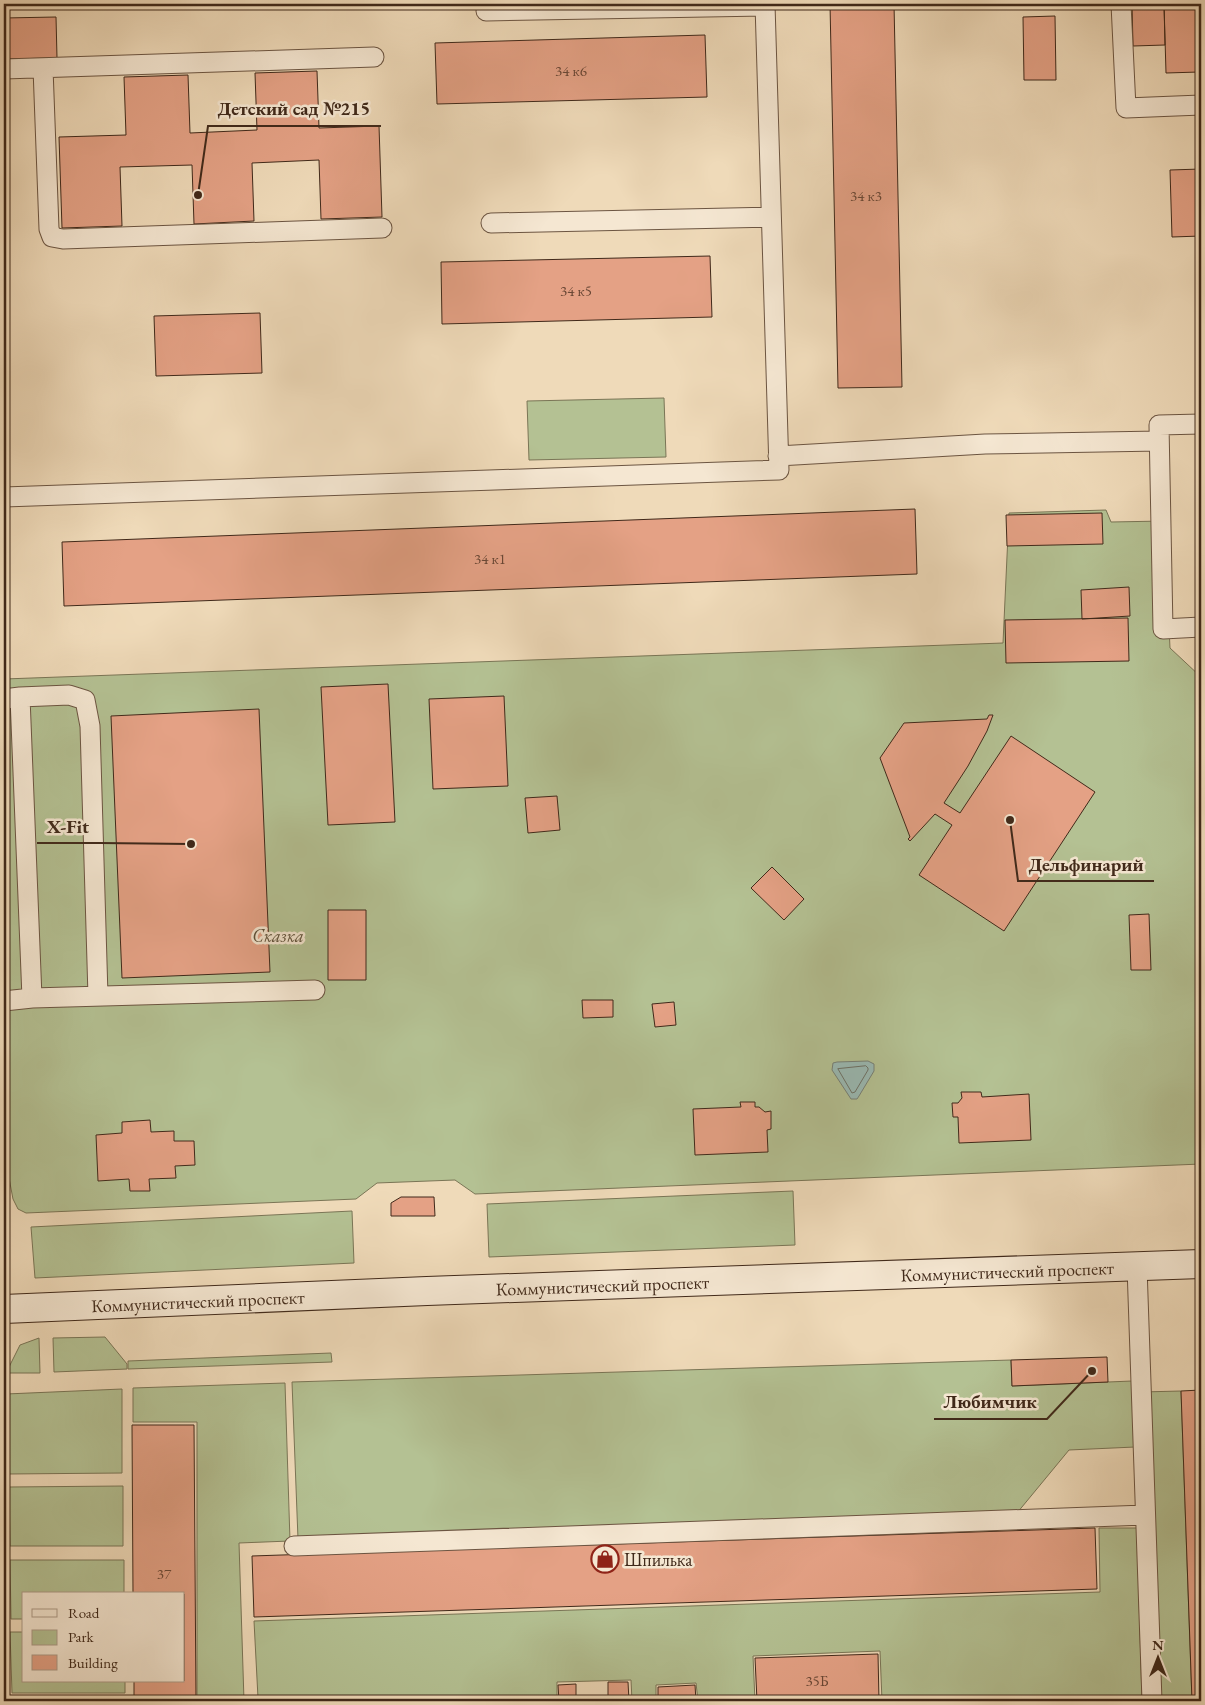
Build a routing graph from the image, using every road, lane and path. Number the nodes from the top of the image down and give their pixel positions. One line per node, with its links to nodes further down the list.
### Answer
1 (1121, 4): 7 (lane)
2 (765, 5): 3 (lane); 8 (lane)
3 (486, 11)
4 (374, 57): 5 (lane)
5 (43, 68): 6 (lane); 10 (lane)
6 (4, 69)
7 (1201, 105)
8 (771, 217): 9 (lane); 13 (lane)
9 (492, 222)
10 (382, 228)
11 (1201, 424): 12 (lane)
12 (1159, 441): 13 (lane); 15 (lane)
13 (778, 456): 14 (lane)
14 (4, 497)
15 (1201, 628)
16 (12, 698): 18 (lane); 19 (lane)
17 (315, 990): 18 (lane)
18 (98, 996): 19 (lane)
19 (32, 998): 20 (lane)
20 (4, 1001)
21 (1201, 1264): 22 (main road, Коммунистический проспект)
22 (1136, 1267): 23 (main road, Коммунистический проспект); 24 (lane)
23 (4, 1309)
24 (1145, 1515): 25 (lane); 26 (lane)
25 (294, 1546)
26 (1152, 1701)

